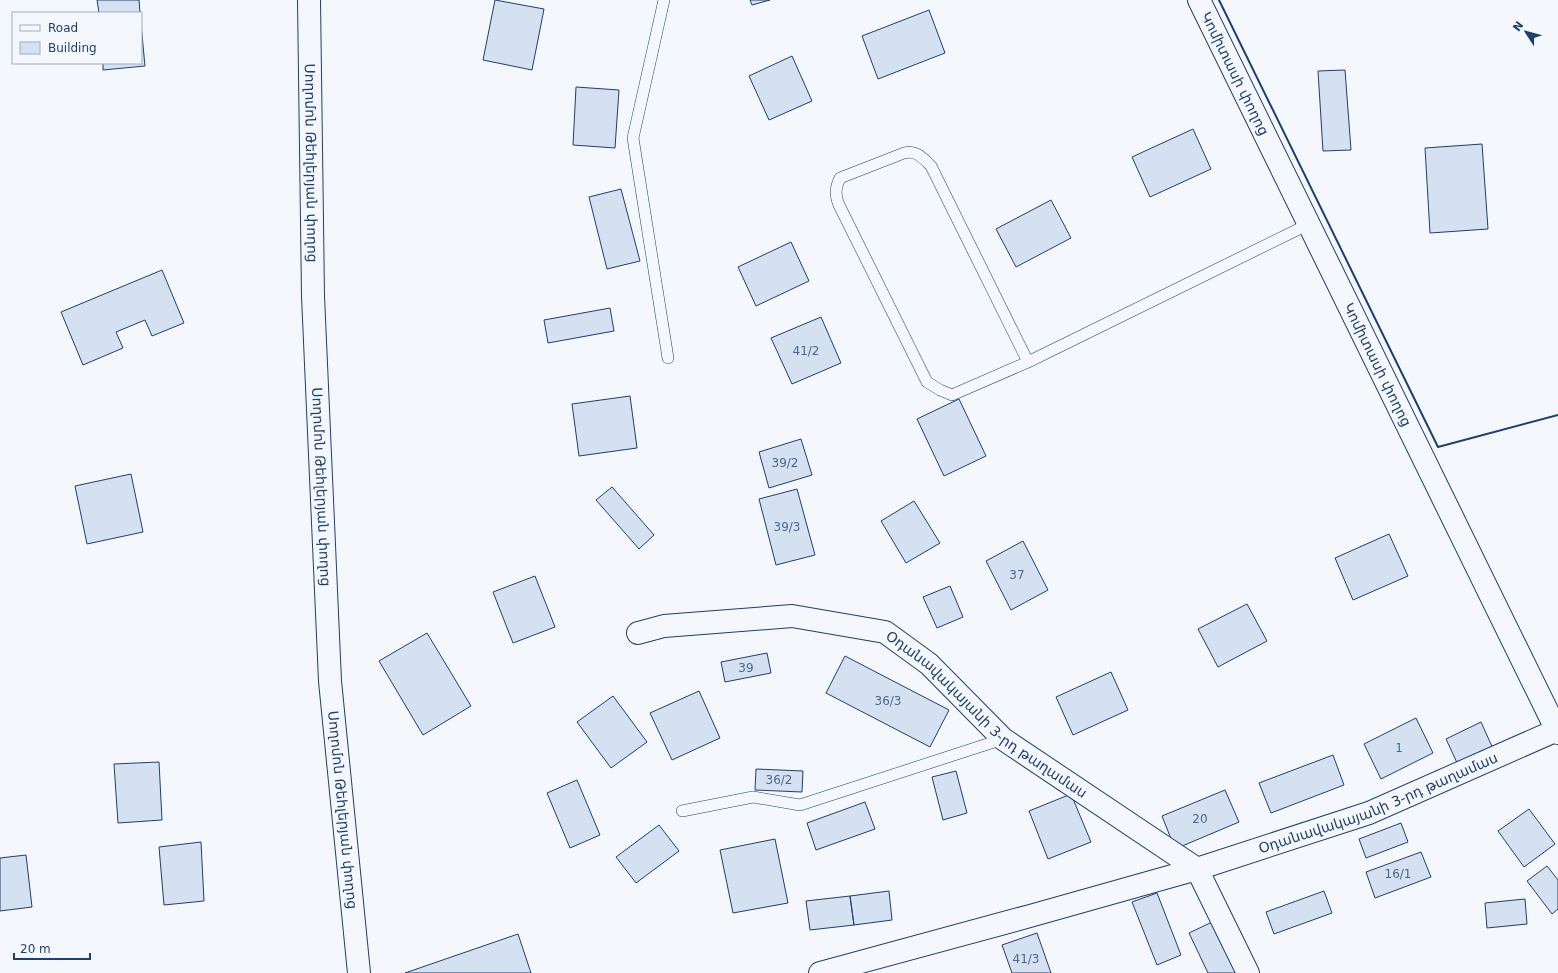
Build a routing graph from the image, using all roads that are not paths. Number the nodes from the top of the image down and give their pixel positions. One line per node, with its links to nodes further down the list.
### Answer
1 (309, 0): 12 (street, Սողոմոն Թեհլերյան փողոց)
2 (664, 0): 5 (lane)
3 (1199, 0): 4 (street, Կոմիտասի փողոց)
4 (1309, 224): 6 (lane); 8 (street, Կոմիտասի փողոց)
5 (668, 358)
6 (1028, 362): 6 (lane)
7 (638, 633): 9 (street, Օդանավակայանի 3-րդ թաղամաս)
8 (1557, 732): 11 (street, Օդանավակայանի 3-րդ թաղամաս)
9 (1003, 739): 10 (lane); 11 (street, Օդանավակայանի 3-րդ թաղամաս)
10 (682, 811)
11 (1197, 868): 13 (street, Օդանավակայանի 3-րդ թաղամաս); 14 (street)
12 (359, 973)
13 (820, 973)
14 (1248, 973)

